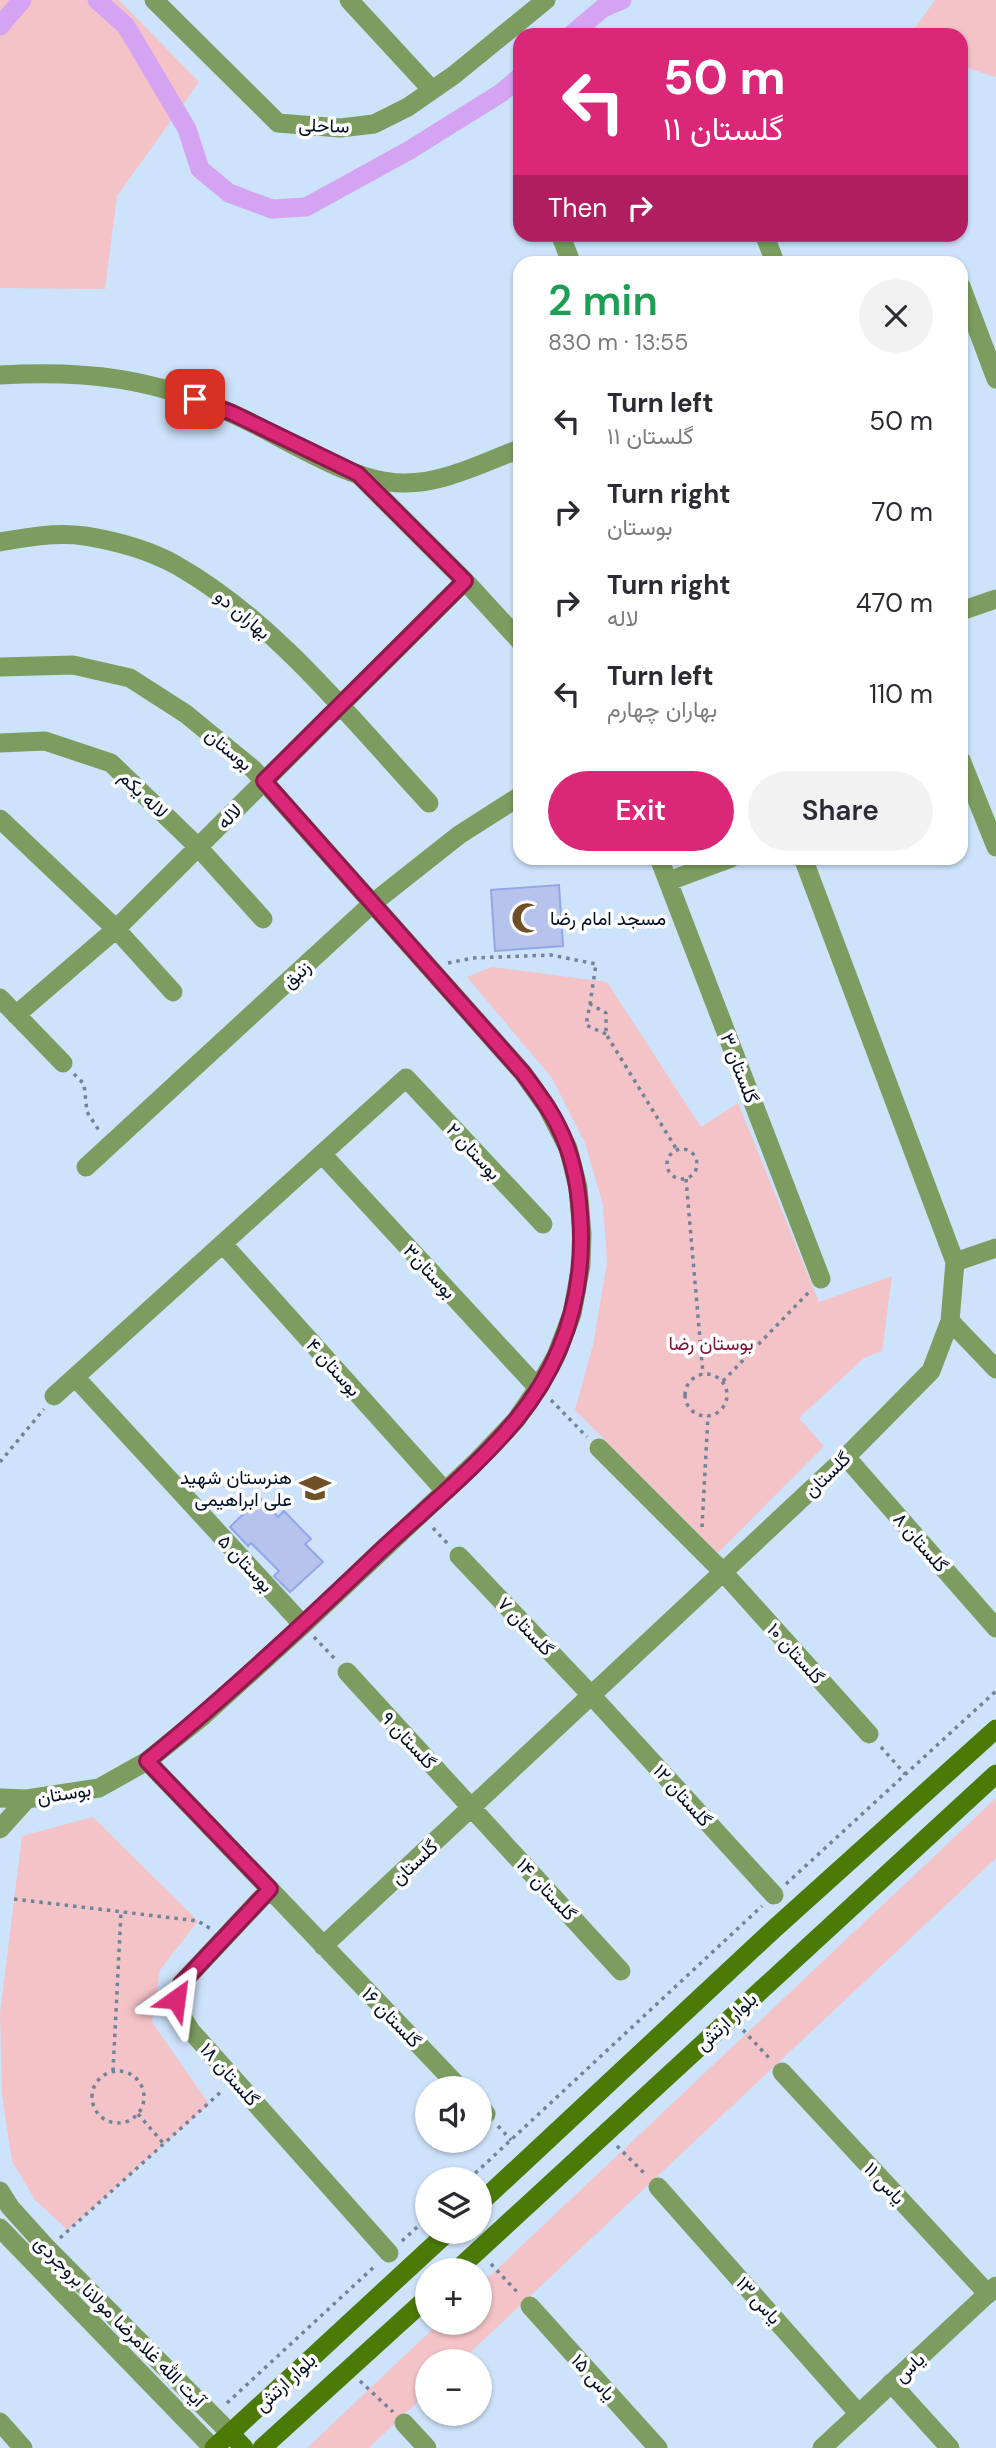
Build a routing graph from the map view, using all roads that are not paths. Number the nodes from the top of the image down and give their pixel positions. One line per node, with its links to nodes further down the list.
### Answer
1 (154, 0): 4 (street, ساحلی)
2 (349, 0): 4 (street)
3 (547, 0): 4 (street, ساحلی)
4 (432, 90)
5 (968, 305): 7 (street)
6 (0, 375): 9 (street)
7 (996, 379)
8 (513, 452): 9 (street)
9 (358, 474): 11 (street)
10 (0, 541): 16 (street, بهاران دو)
11 (465, 581): 14 (street); 16 (street, لاله)
12 (996, 599): 13 (street)
13 (968, 609)
14 (513, 634)
15 (0, 667): 19 (street, بوستان)
16 (339, 706): 19 (street, لاله); 21 (street, بهاران دو)
17 (0, 743): 23 (street, لاله یکم)
18 (968, 777): 24 (street)
19 (264, 781): 23 (street, لاله); 29 (street, بوستان)
20 (513, 800): 29 (street, زنبق)
21 (429, 803)
22 (0, 819): 31 (street)
23 (198, 847): 30 (street, لاله یکم); 31 (street, لاله)
24 (996, 847)
25 (662, 865): 28 (street, گلستان ۳)
26 (712, 865): 28 (street)
27 (806, 865): 41 (street, گلستان)
28 (668, 881): 42 (street, گلستان ۳)
29 (373, 903): 37 (street, زنبق); 46 (street, بوستان)
30 (262, 919)
31 (116, 929): 32 (street); 34 (street, لاله)
32 (173, 992)
33 (0, 998): 34 (street)
34 (16, 1015): 35 (street)
35 (63, 1063)
36 (322, 1154): 38 (street, بوستان ۲); 39 (street); 46 (street, بوستان۳)
37 (86, 1167)
38 (543, 1224)
39 (223, 1244): 45 (street); 50 (street, بوستان ۴)
40 (996, 1248): 41 (street)
41 (955, 1262): 43 (street, گلستان)
42 (821, 1279)
43 (950, 1321): 44 (street); 49 (street, گلستان)
44 (996, 1369)
45 (75, 1377): 47 (street); 53 (street, بوستان ۵)
46 (538, 1388): 50 (street, بوستان)
47 (54, 1396)
48 (599, 1448): 52 (street, گلستان ۱۰)
49 (846, 1457): 52 (street, گلستان); 54 (street, گلستان ۸)
50 (445, 1490): 53 (street, بوستان)
51 (459, 1556): 56 (street, گلستان ۷)
52 (723, 1573): 56 (street, گلستان); 58 (street, گلستان ۱۰)
53 (303, 1625): 59 (street, بوستان)
54 (996, 1628)
55 (347, 1672): 63 (street, گلستان ۹)
56 (592, 1696): 63 (street, گلستان); 66 (street, گلستان ۱۲)
57 (996, 1729): 67 (main road, بلوار ارتش)
58 (869, 1734)
59 (147, 1761): 62 (street, بوستان); 65 (street, گلستان ۱۶)
60 (996, 1774): 68 (main road, بلوار ارتش)
61 (0, 1798): 62 (street, بوستان)
62 (27, 1799): 64 (street)
63 (472, 1808): 69 (street, گلستان); 70 (street, گلستان ۱۴)
64 (0, 1829)
65 (270, 1889): 69 (street, گلستان ۱۶); 78 (street, گلستان ۱۸)
66 (774, 1895)
67 (793, 1912): 68 (main road); 75 (main road, بلوار ارتش)
68 (817, 1936): 79 (main road, بلوار ارتش)
69 (323, 1946): 72 (street, گلستان ۱۶)
70 (621, 1971)
71 (782, 2072): 80 (street, یاس ۱۱)
72 (448, 2076)
73 (658, 2187): 84 (street, یاس ۱۳)
74 (0, 2191): 87 (street, آیت الله غلامرضا مولانا بروجردی)
75 (492, 2192)
76 (0, 2228): 89 (street, آیت الله غلامرضا مولانا بروجردی)
77 (435, 2244): 87 (main road, بلوار ارتش)
78 (389, 2253)
79 (470, 2258)
80 (992, 2290): 83 (street, یاس)
81 (530, 2306): 93 (street, یاس ۱۵)
82 (415, 2309): 91 (main road, بلوار ارتش)
83 (891, 2383): 84 (street, یاس); 95 (street)
84 (859, 2414): 94 (street, یاس)
85 (0, 2422): 88 (street)
86 (404, 2423): 92 (street)
87 (230, 2433): 89 (main road, بلوار ارتش); 90 (main road, آیت الله غلامرضا مولانا بروجردی)
88 (23, 2448)
89 (214, 2448)
90 (244, 2448)
91 (262, 2448)
92 (427, 2448)
93 (658, 2448)
94 (822, 2448)
95 (950, 2448)

